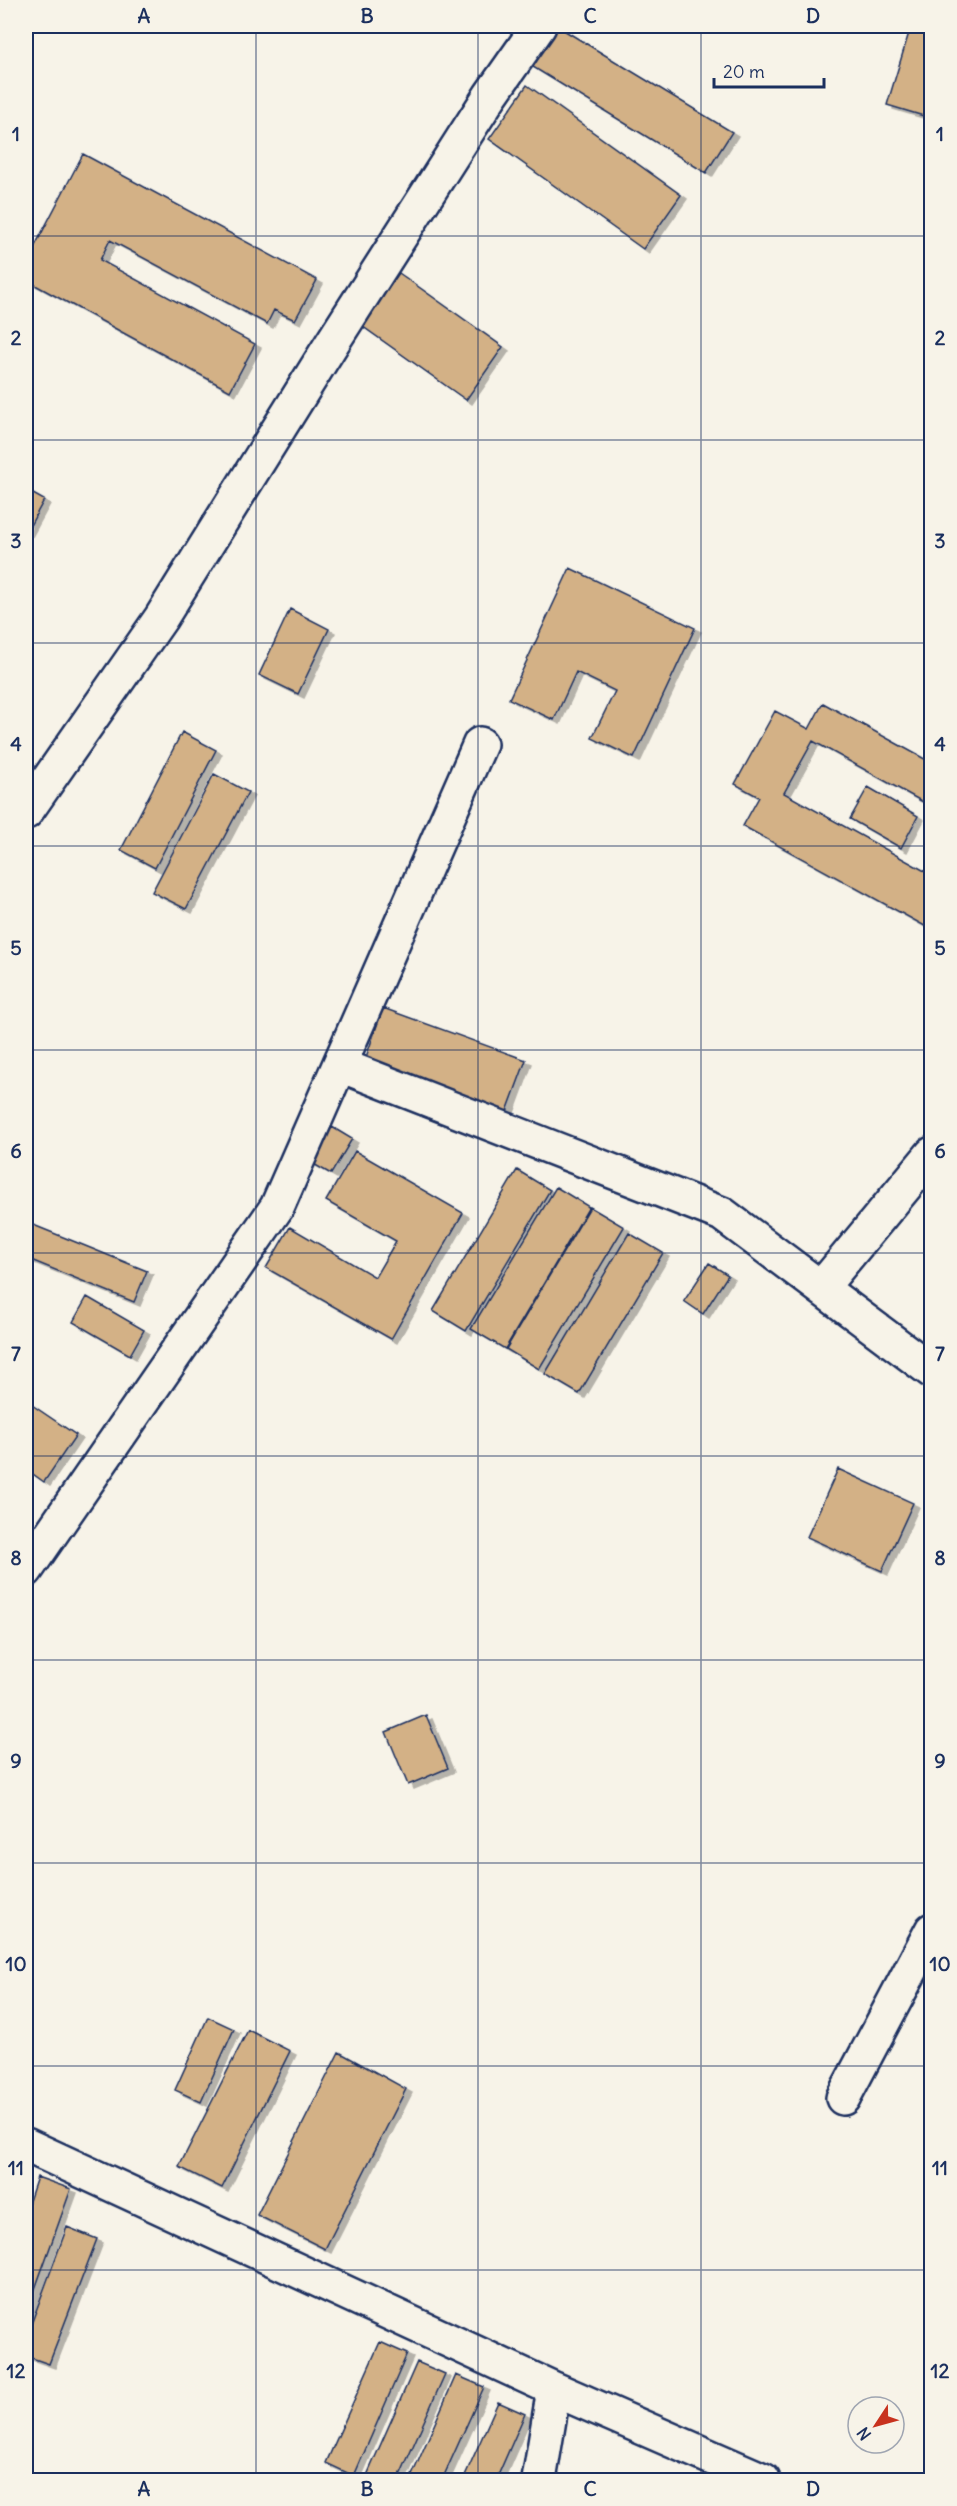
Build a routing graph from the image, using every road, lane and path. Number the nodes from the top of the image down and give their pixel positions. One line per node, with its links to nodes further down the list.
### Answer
1 (539, 26): 3 (street)
2 (480, 744): 4 (street)
3 (26, 812)
4 (340, 1065): 6 (street); 8 (street)
5 (932, 1154): 6 (street)
6 (821, 1288): 7 (street)
7 (932, 1371)
8 (26, 1570)
9 (932, 1930): 10 (street)
10 (843, 2098)
11 (26, 2145): 12 (street)
12 (554, 2389): 13 (street); 14 (street)
13 (539, 2481)
14 (763, 2481)

